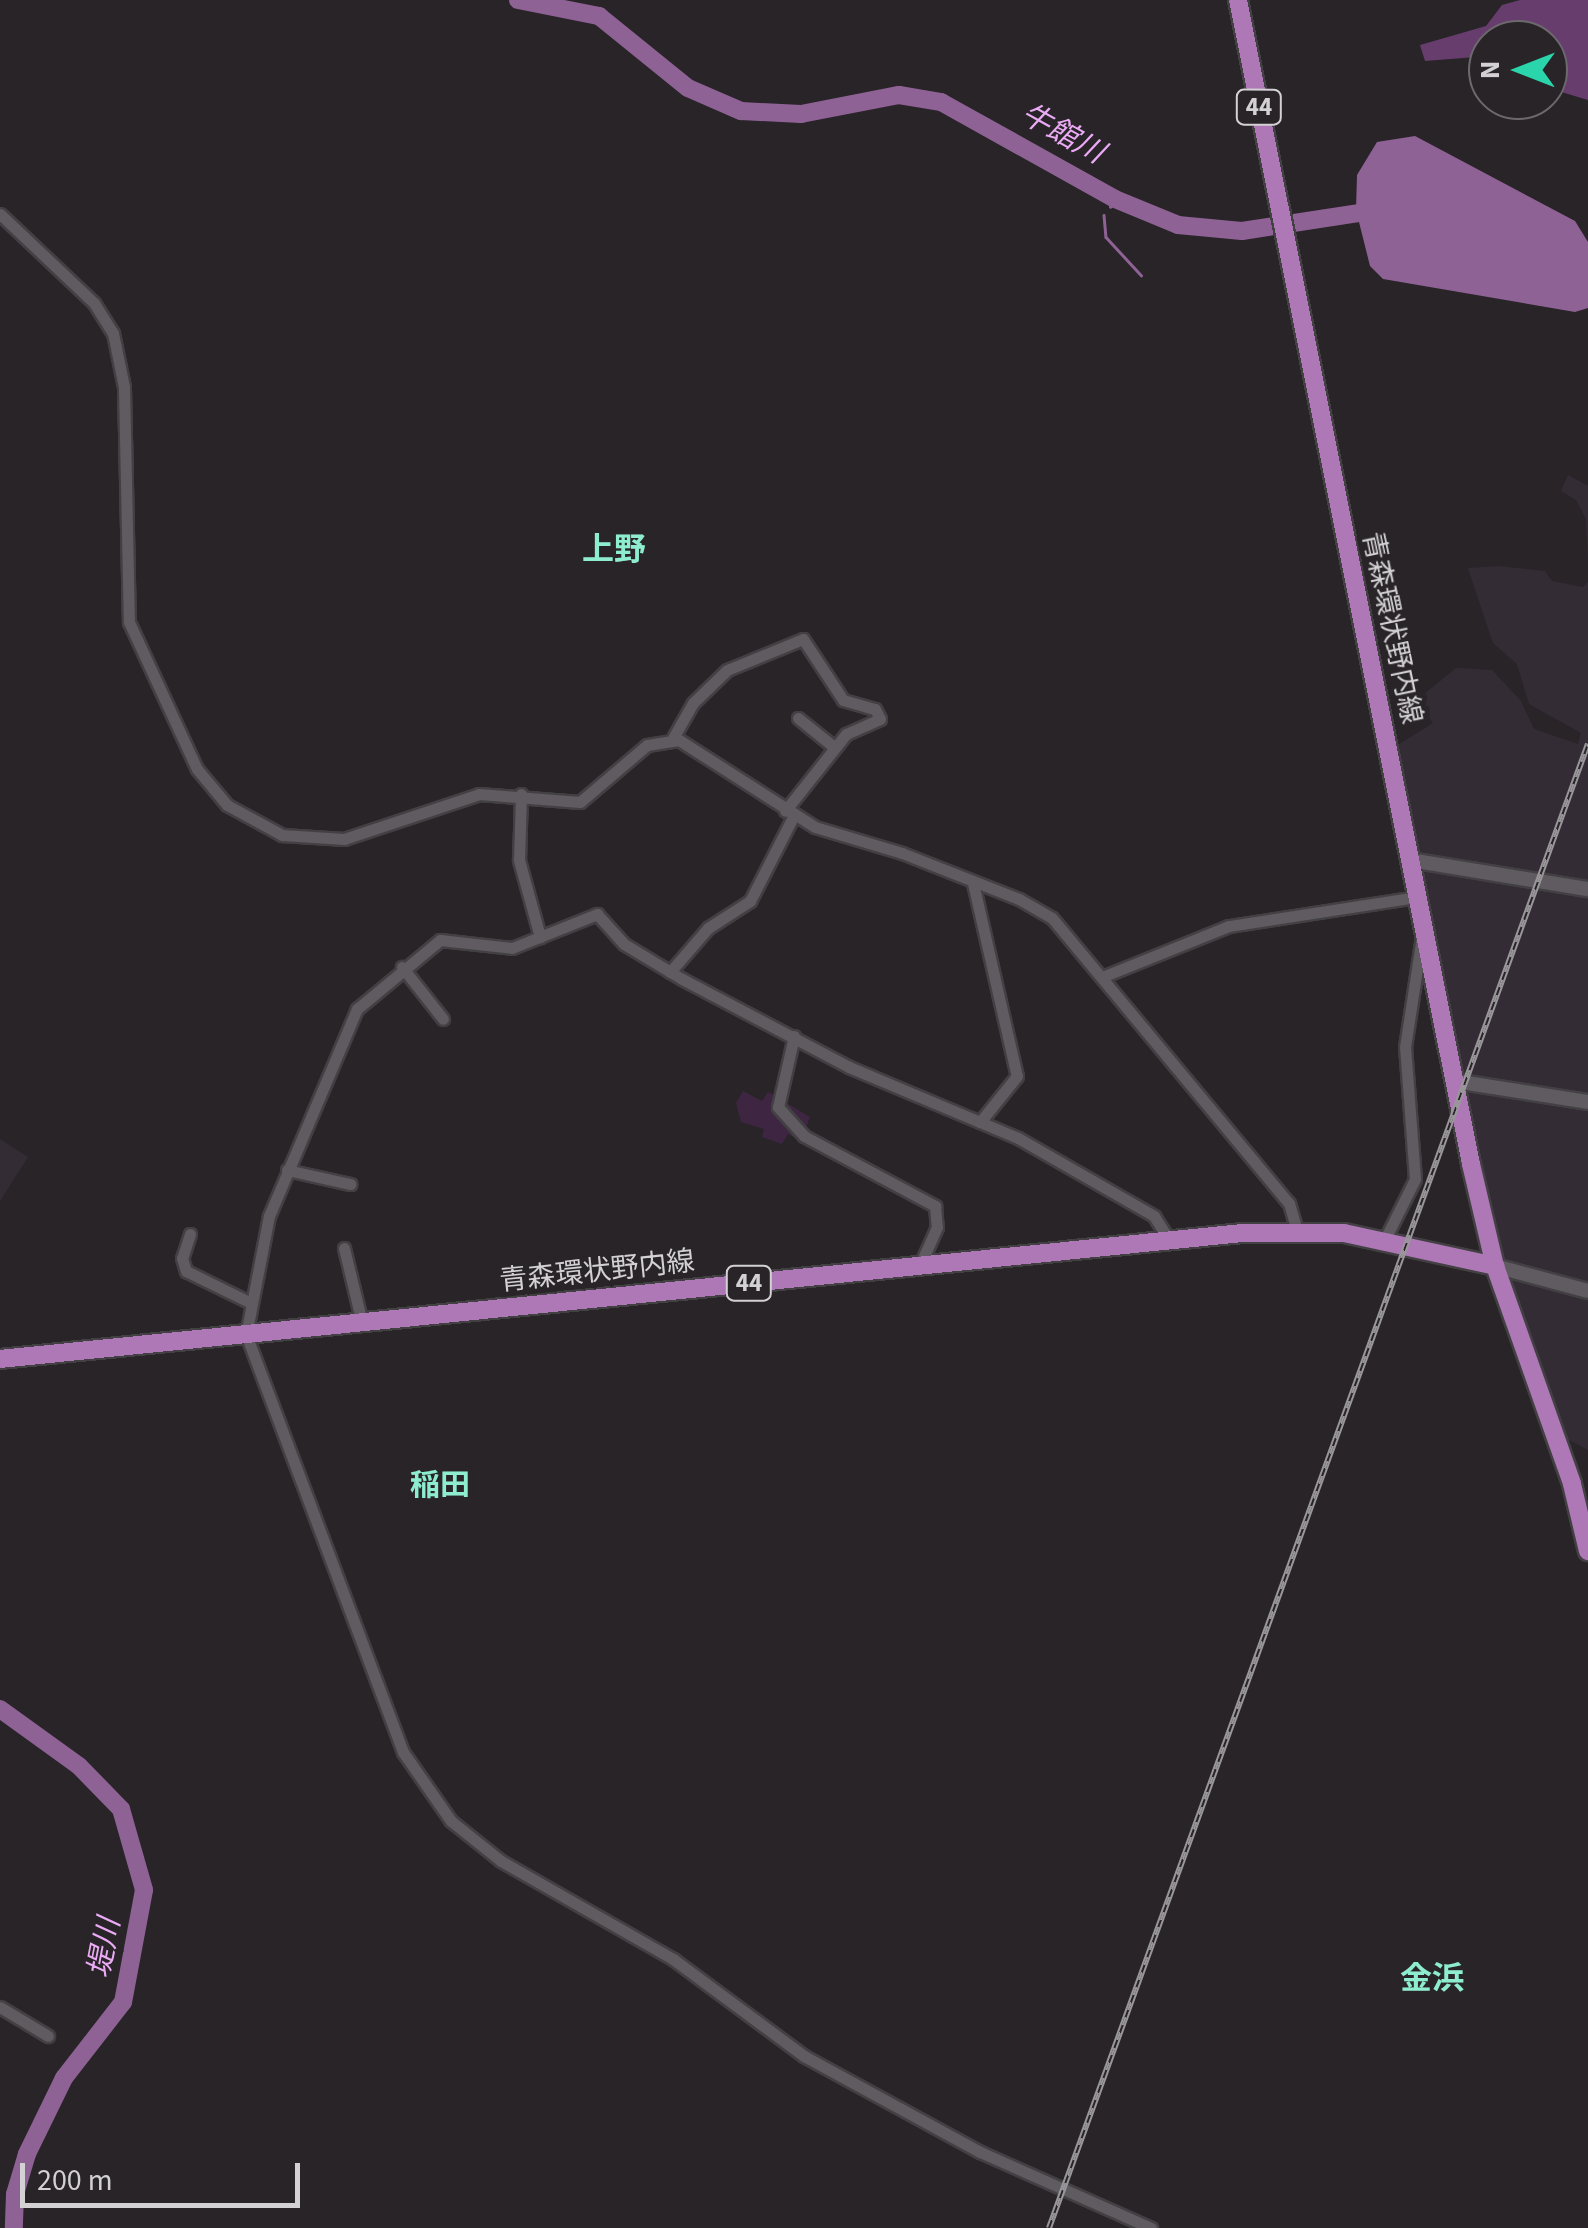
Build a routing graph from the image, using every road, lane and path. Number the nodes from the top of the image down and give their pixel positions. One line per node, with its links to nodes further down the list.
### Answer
1 (1238, 0): 8 (main road, 青森環状野内線 / 44)
2 (0, 214): 6 (street)
3 (798, 718): 5 (street)
4 (672, 738): 5 (street); 6 (street); 7 (street)
5 (834, 748): 7 (street)
6 (521, 794): 13 (street)
7 (789, 814): 9 (street); 15 (street)
8 (1410, 860): 10 (street); 11 (main road, 青森環状野内線 / 44)
9 (973, 884): 16 (street); 21 (street)
10 (1588, 889)
11 (1417, 897): 12 (main road, 青森環状野内線 / 44); 16 (street)
12 (1424, 928): 19 (main road, 青森環状野内線 / 44); 27 (street)
13 (540, 937): 14 (street); 15 (street)
14 (402, 967): 17 (street); 22 (street)
15 (670, 972): 18 (street)
16 (1102, 977): 24 (street)
17 (443, 1019)
18 (794, 1036): 21 (street); 29 (street)
19 (1454, 1081): 20 (street); 30 (main road, 青森環状野内線 / 44)
20 (1588, 1102)
21 (980, 1122): 26 (street)
22 (287, 1170): 23 (street); 32 (street)
23 (350, 1184)
24 (1297, 1230): 26 (main road, 青森環状野内線 / 44); 27 (main road, 青森環状野内線 / 44)
25 (190, 1234): 32 (street)
26 (1169, 1240): 29 (main road, 青森環状野内線 / 44)
27 (1385, 1240): 30 (main road, 青森環状野内線 / 44)
28 (344, 1248): 33 (street)
29 (920, 1265): 33 (main road, 青森環状野内線 / 44)
30 (1495, 1266): 31 (street); 36 (main road, 青森環状野内線 / 44)
31 (1588, 1291)
32 (249, 1302): 34 (street)
33 (362, 1322): 34 (main road, 青森環状野内線 / 44)
34 (246, 1335): 35 (main road, 青森環状野内線 / 44); 39 (street)
35 (0, 1359)
36 (1588, 1551)
37 (0, 2007): 38 (street)
38 (48, 2036)
39 (1150, 2228)

